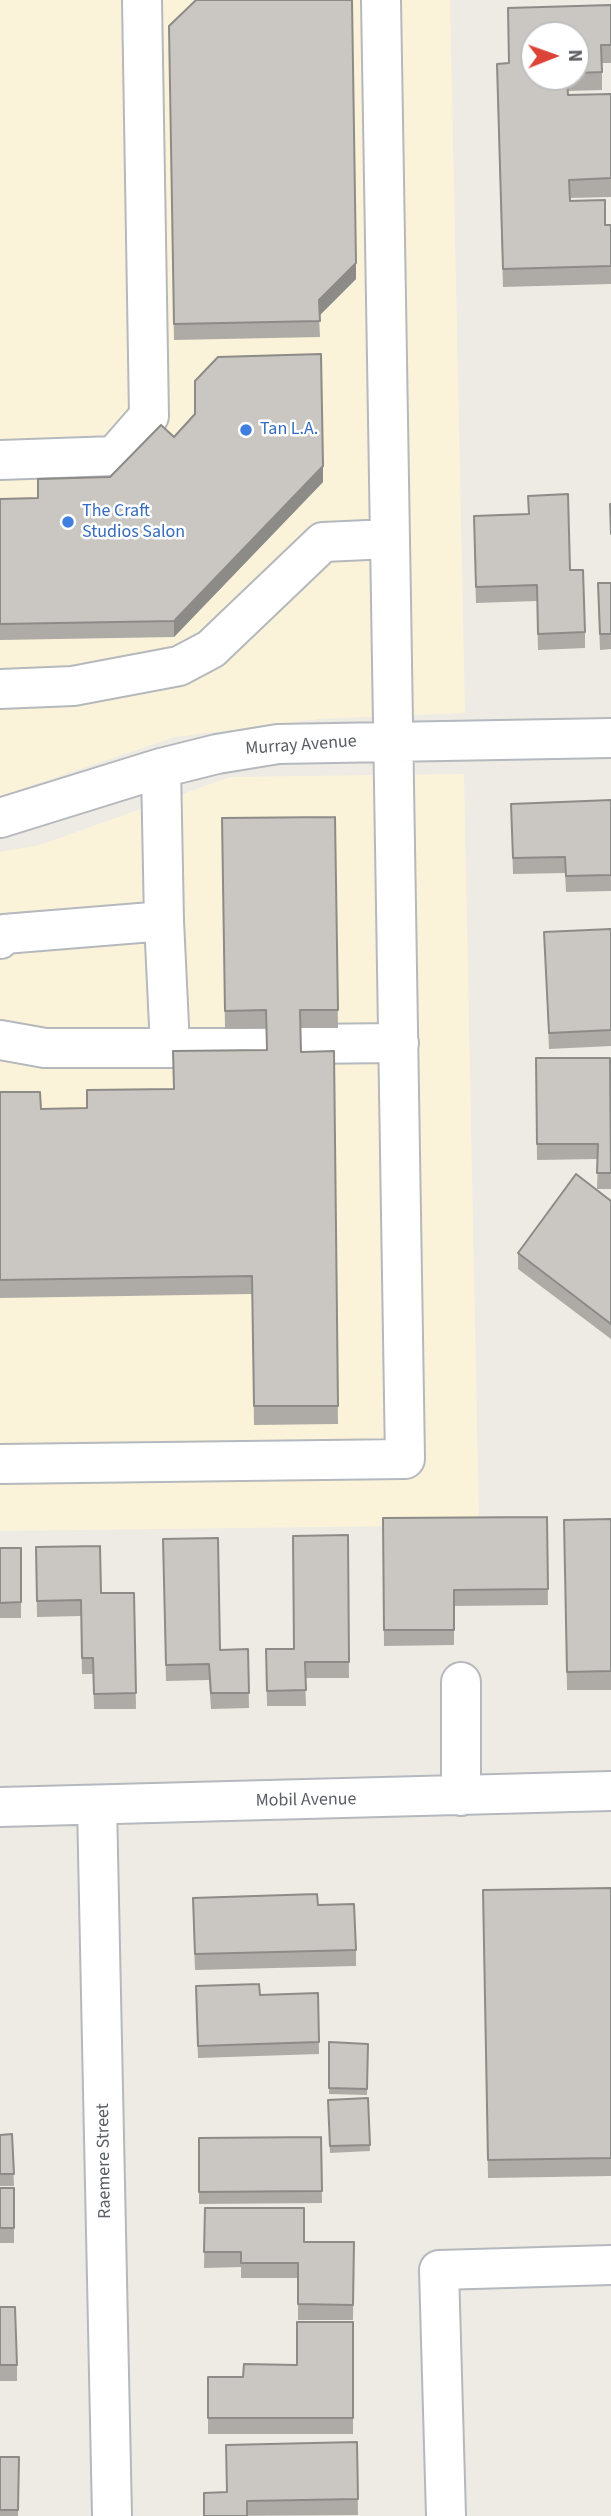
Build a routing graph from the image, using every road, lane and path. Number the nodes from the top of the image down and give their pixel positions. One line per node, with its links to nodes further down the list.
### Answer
1 (142, 0): 3 (street)
2 (381, 0): 4 (street)
3 (0, 460)
4 (390, 539): 5 (street); 7 (street)
5 (0, 689)
6 (611, 738): 7 (street, Murray Avenue)
7 (393, 740): 8 (street, Murray Avenue); 13 (street)
8 (161, 768): 9 (street, Murray Avenue); 10 (street)
9 (0, 818)
10 (164, 921): 11 (street); 14 (street)
11 (0, 939)
12 (0, 1040): 14 (street)
13 (399, 1043): 14 (street); 15 (street)
14 (170, 1047)
15 (0, 1464)
16 (461, 1682): 18 (street)
17 (611, 1791): 18 (street, Mobil Avenue)
18 (461, 1796): 19 (street, Mobil Avenue)
19 (97, 1805): 20 (street, Mobil Avenue); 22 (street, Raemere Street)
20 (0, 1807)
21 (611, 2265): 23 (street)
22 (112, 2516)
23 (446, 2516)

